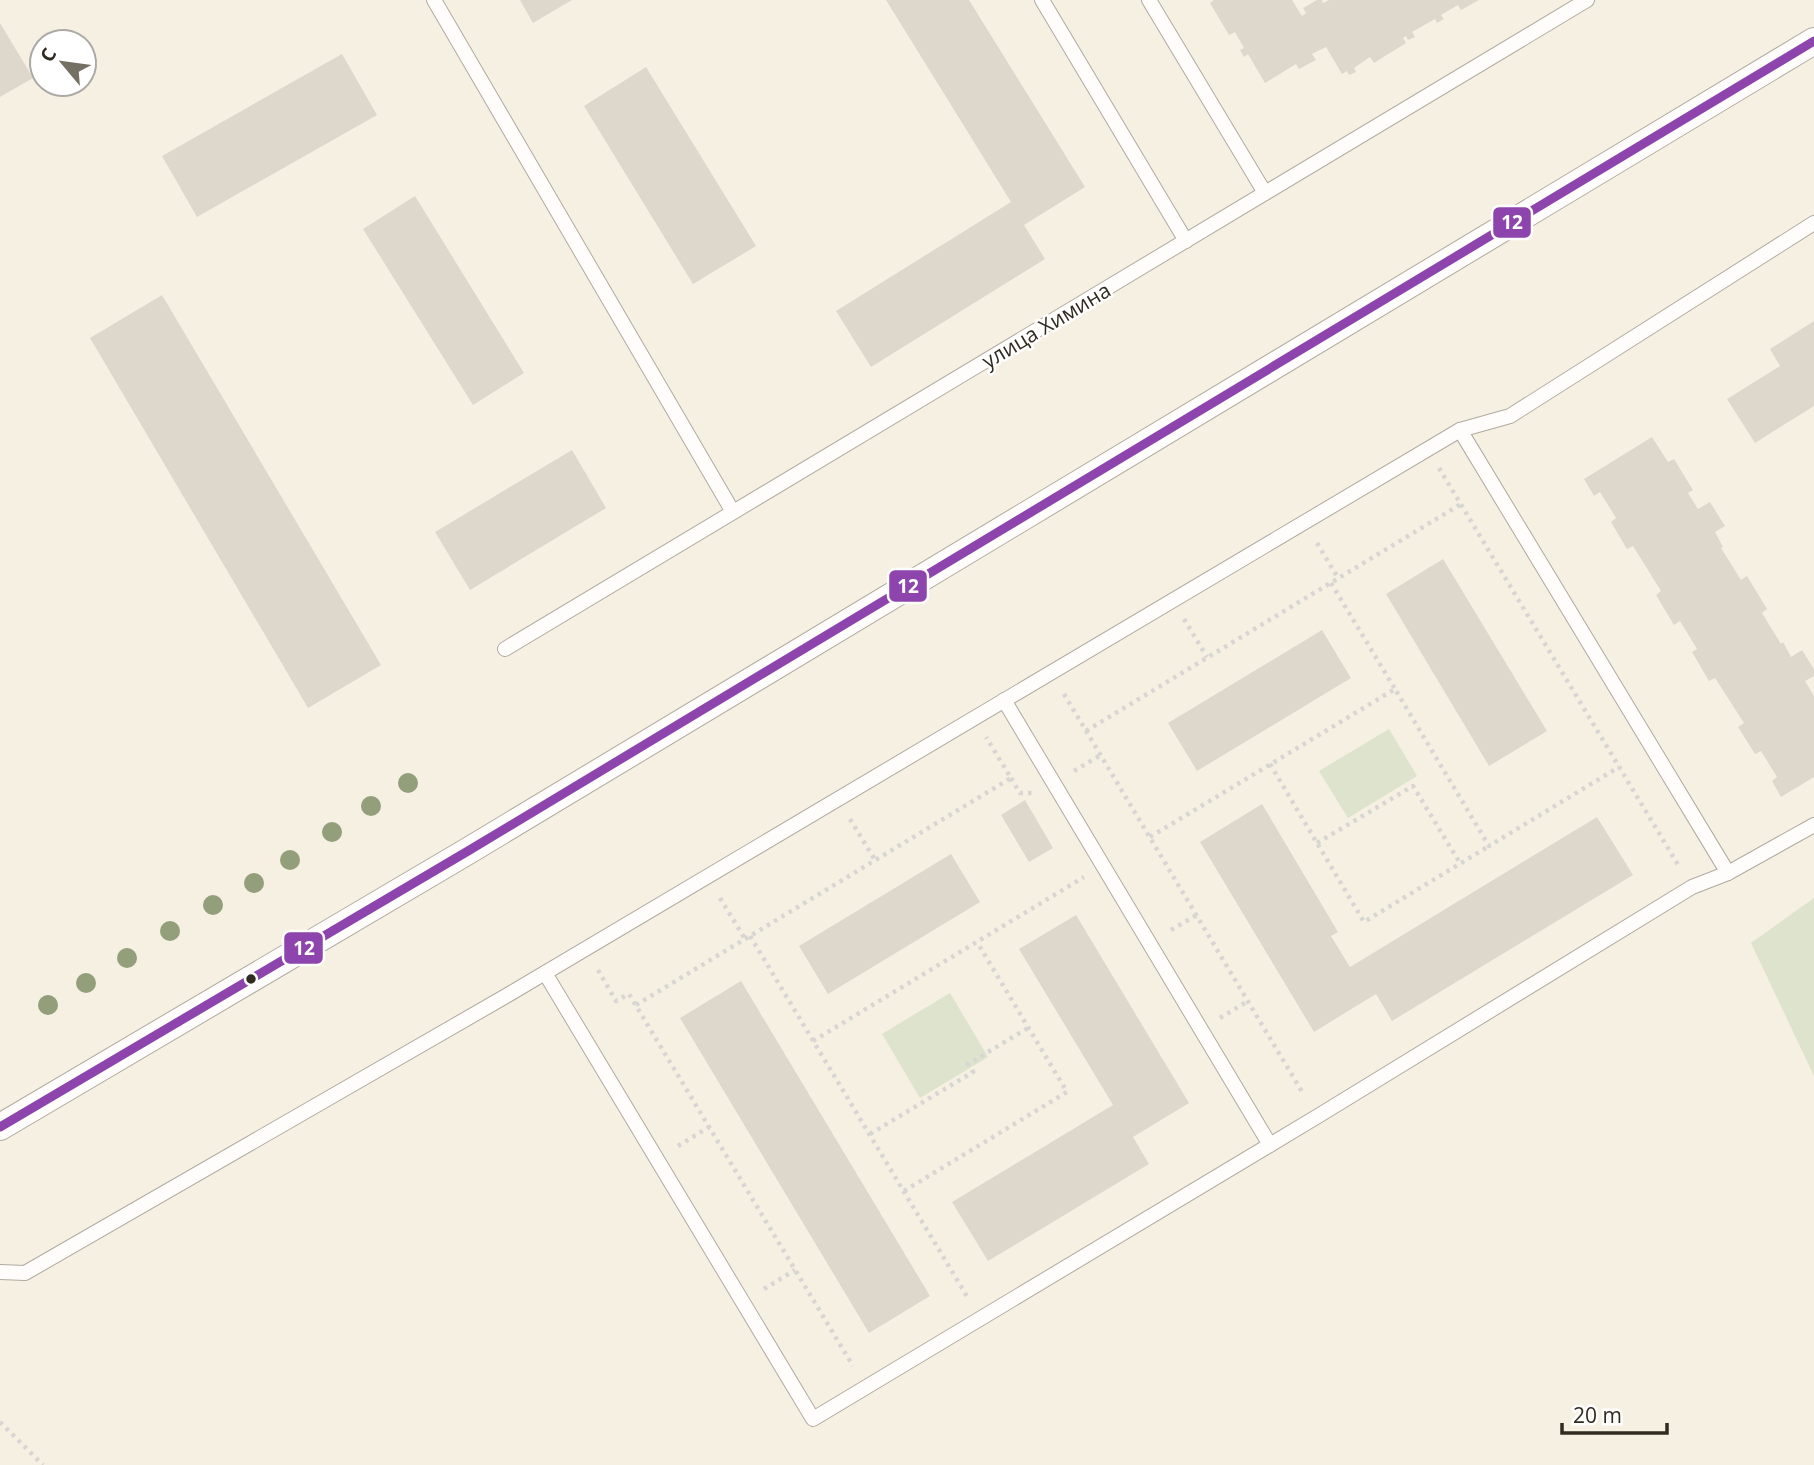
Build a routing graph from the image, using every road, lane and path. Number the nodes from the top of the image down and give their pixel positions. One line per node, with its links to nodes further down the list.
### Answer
1 (434, 0): 12 (lane)
2 (1042, 0): 8 (lane)
3 (1149, 0): 6 (lane)
4 (1587, 0): 6 (lane, улица Химина)
5 (1814, 41): 45 (street)
6 (1265, 193): 8 (lane, улица Химина)
7 (1814, 223): 9 (lane)
8 (1186, 241): 12 (lane, улица Химина)
9 (1460, 430): 10 (lane); 33 (lane)
10 (1428, 449): 11 (path); 13 (lane)
11 (1461, 504): 14 (path); 25 (path)
12 (733, 512): 17 (lane, улица Химина)
13 (1304, 522): 14 (path); 16 (lane)
14 (1338, 578): 15 (path)
15 (1331, 583): 18 (path); 20 (path)
16 (1173, 600): 18 (path); 19 (lane)
17 (505, 649)
18 (1207, 657): 23 (path)
19 (1051, 672): 21 (lane); 23 (path)
20 (1395, 689): 24 (path); 30 (path)
21 (1004, 701): 22 (lane); 48 (lane)
22 (974, 718): 26 (lane); 31 (path)
23 (1086, 731): 28 (path)
24 (1270, 764): 28 (path); 29 (path)
25 (1619, 767): 30 (path); 36 (path)
26 (839, 799): 31 (path); 35 (lane)
27 (1814, 825): 33 (lane)
28 (1150, 837): 44 (path)
29 (1317, 844): 32 (path); 32 (path)
30 (1489, 846): 32 (path)
31 (875, 860): 37 (path)
32 (1460, 863)
33 (1728, 873): 36 (lane)
34 (1087, 875): 38 (path)
35 (707, 877): 37 (path); 39 (lane)
36 (1692, 887): 44 (lane)
37 (747, 937): 41 (path); 43 (path)
38 (977, 942): 42 (path); 43 (path)
39 (585, 949): 40 (lane); 41 (path)
40 (545, 973): 49 (lane); 52 (lane)
41 (636, 1005): 46 (path)
42 (1028, 1028): 47 (path); 50 (path)
43 (813, 1041): 47 (path)
44 (1318, 1116): 48 (lane)
45 (0, 1127)
46 (709, 1127): 49 (path); 51 (path)
47 (870, 1135): 50 (path)
48 (1269, 1145): 54 (lane)
49 (656, 1159): 53 (lane)
50 (904, 1191): 54 (path)
51 (795, 1270): 53 (path); 55 (path)
52 (0, 1272)
53 (742, 1302): 55 (lane)
54 (980, 1319): 55 (lane)
55 (866, 1388)
56 (0, 1422): 57 (path)
57 (43, 1465)

